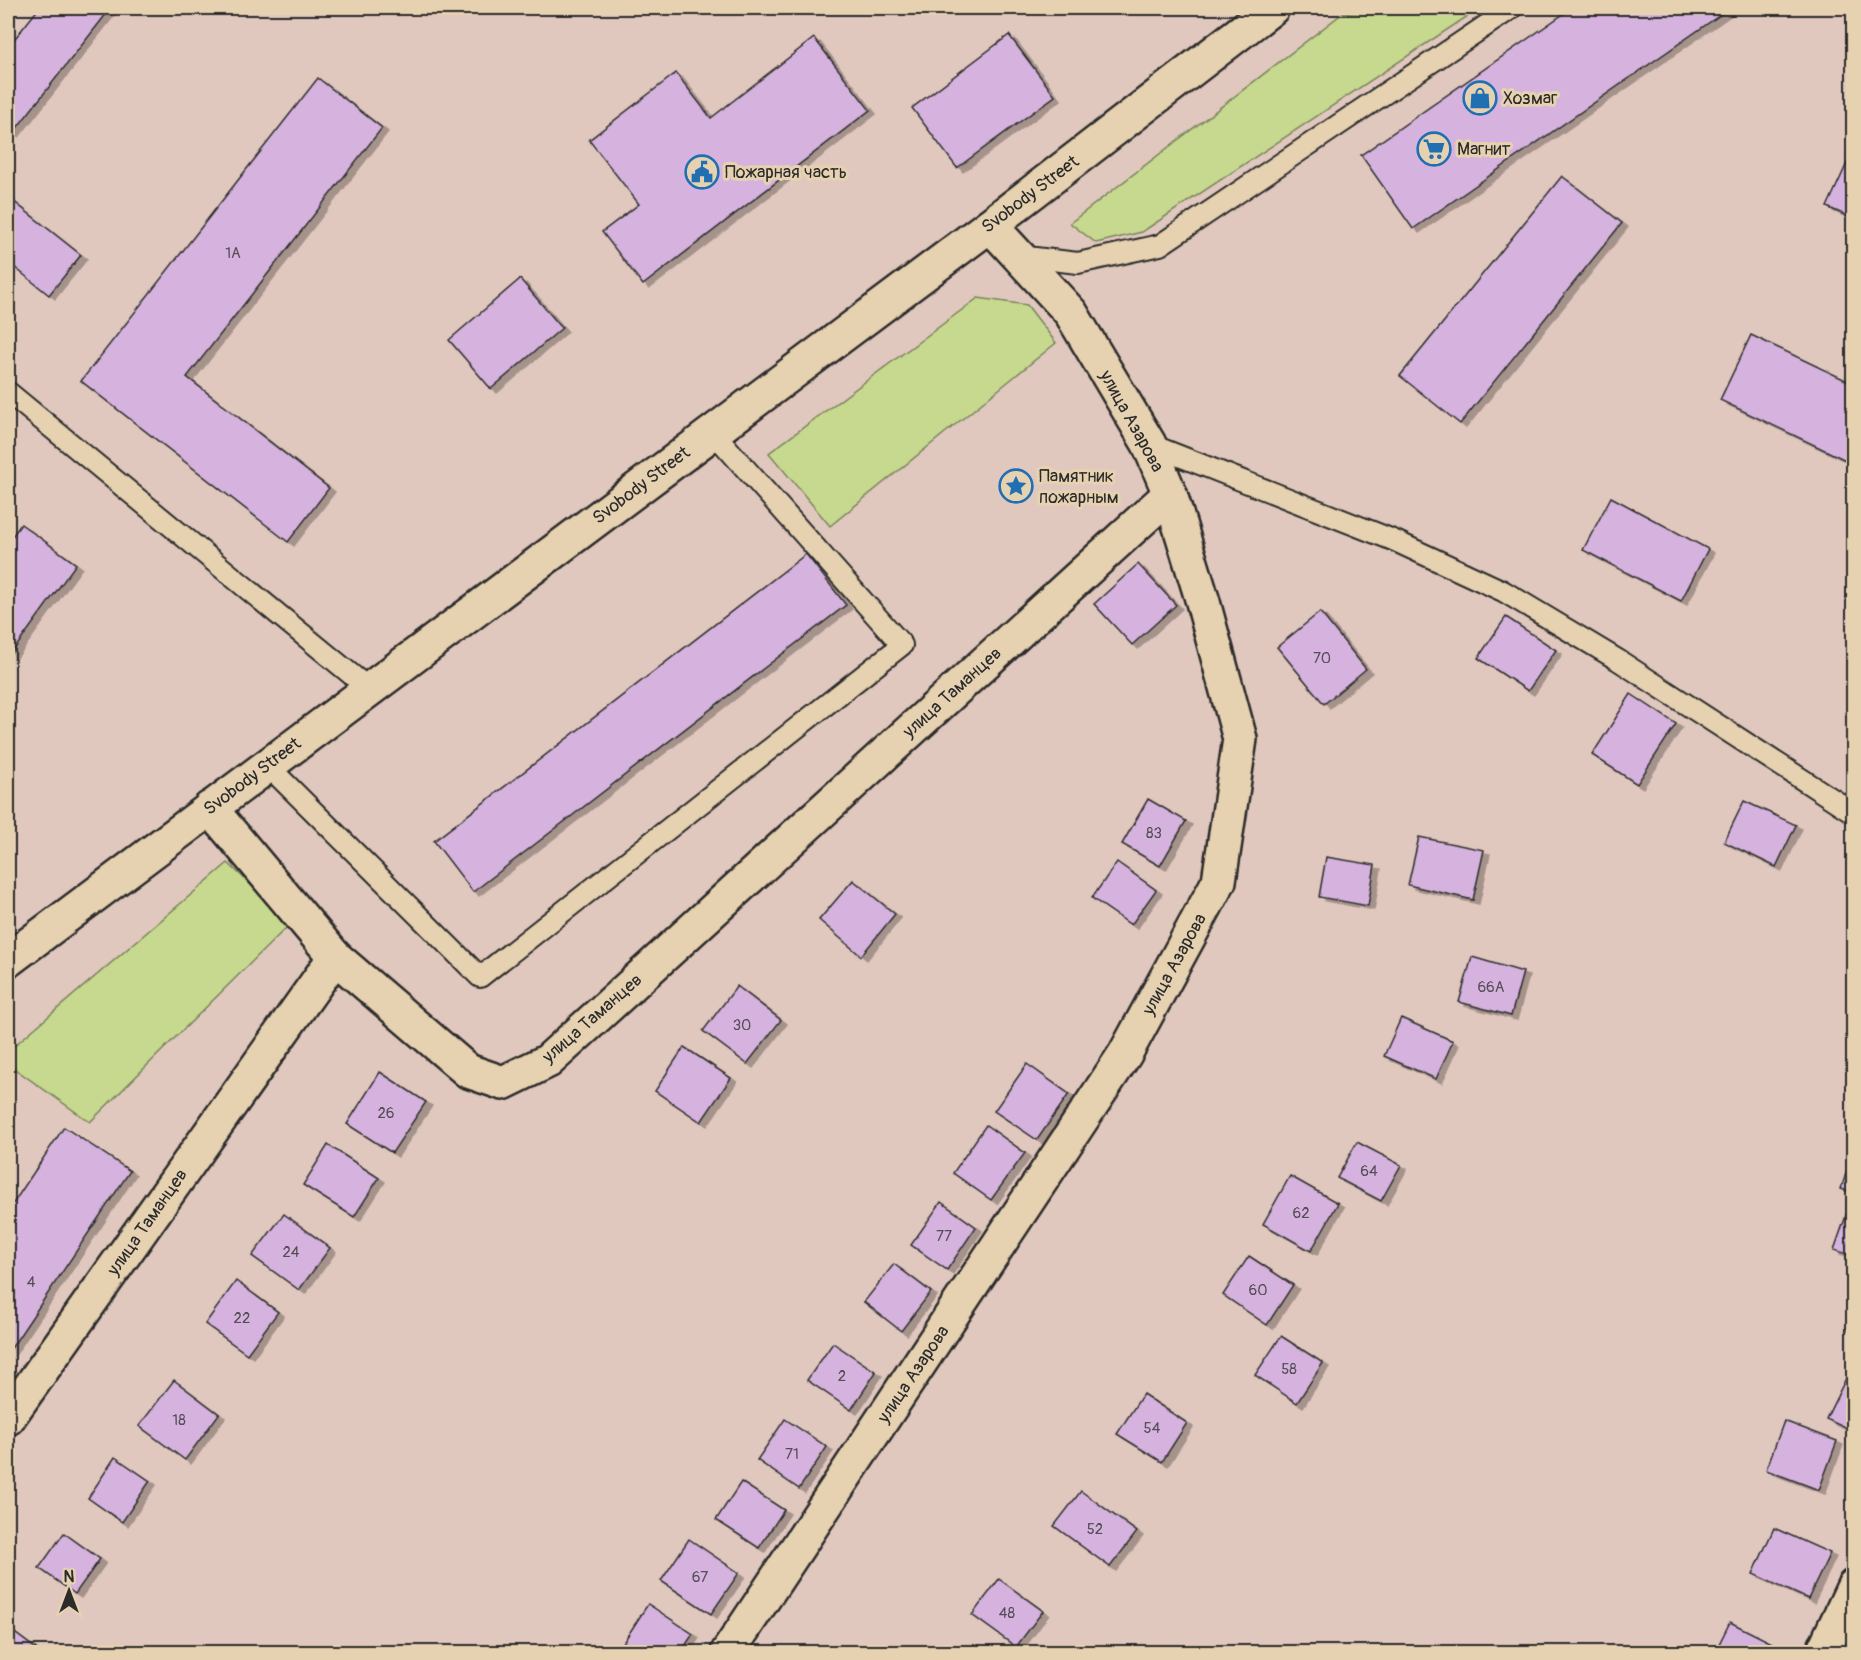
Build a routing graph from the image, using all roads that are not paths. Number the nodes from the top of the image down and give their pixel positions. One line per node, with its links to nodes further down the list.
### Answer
1 (1272, 8): 3 (street, Svobody Street)
2 (1512, 8): 4 (lane)
3 (990, 225): 4 (street, улица Азарова); 6 (street, Svobody Street)
4 (1018, 256): 7 (street, улица Азарова)
5 (8, 392): 9 (lane)
6 (712, 432): 9 (street, Svobody Street); 10 (lane)
7 (1149, 444): 8 (street, улица Азарова); 12 (lane)
8 (1170, 494): 13 (street, улица Таманцев); 17 (street, улица Азарова)
9 (369, 688): 10 (street, Svobody Street)
10 (267, 765): 11 (street, Svobody Street)
11 (210, 808): 13 (street); 14 (street, Svobody Street)
12 (1854, 813)
13 (335, 957): 15 (street, улица Таманцев)
14 (8, 960)
15 (8, 1418)
16 (1854, 1586): 18 (street)
17 (728, 1653)
18 (1823, 1653)

